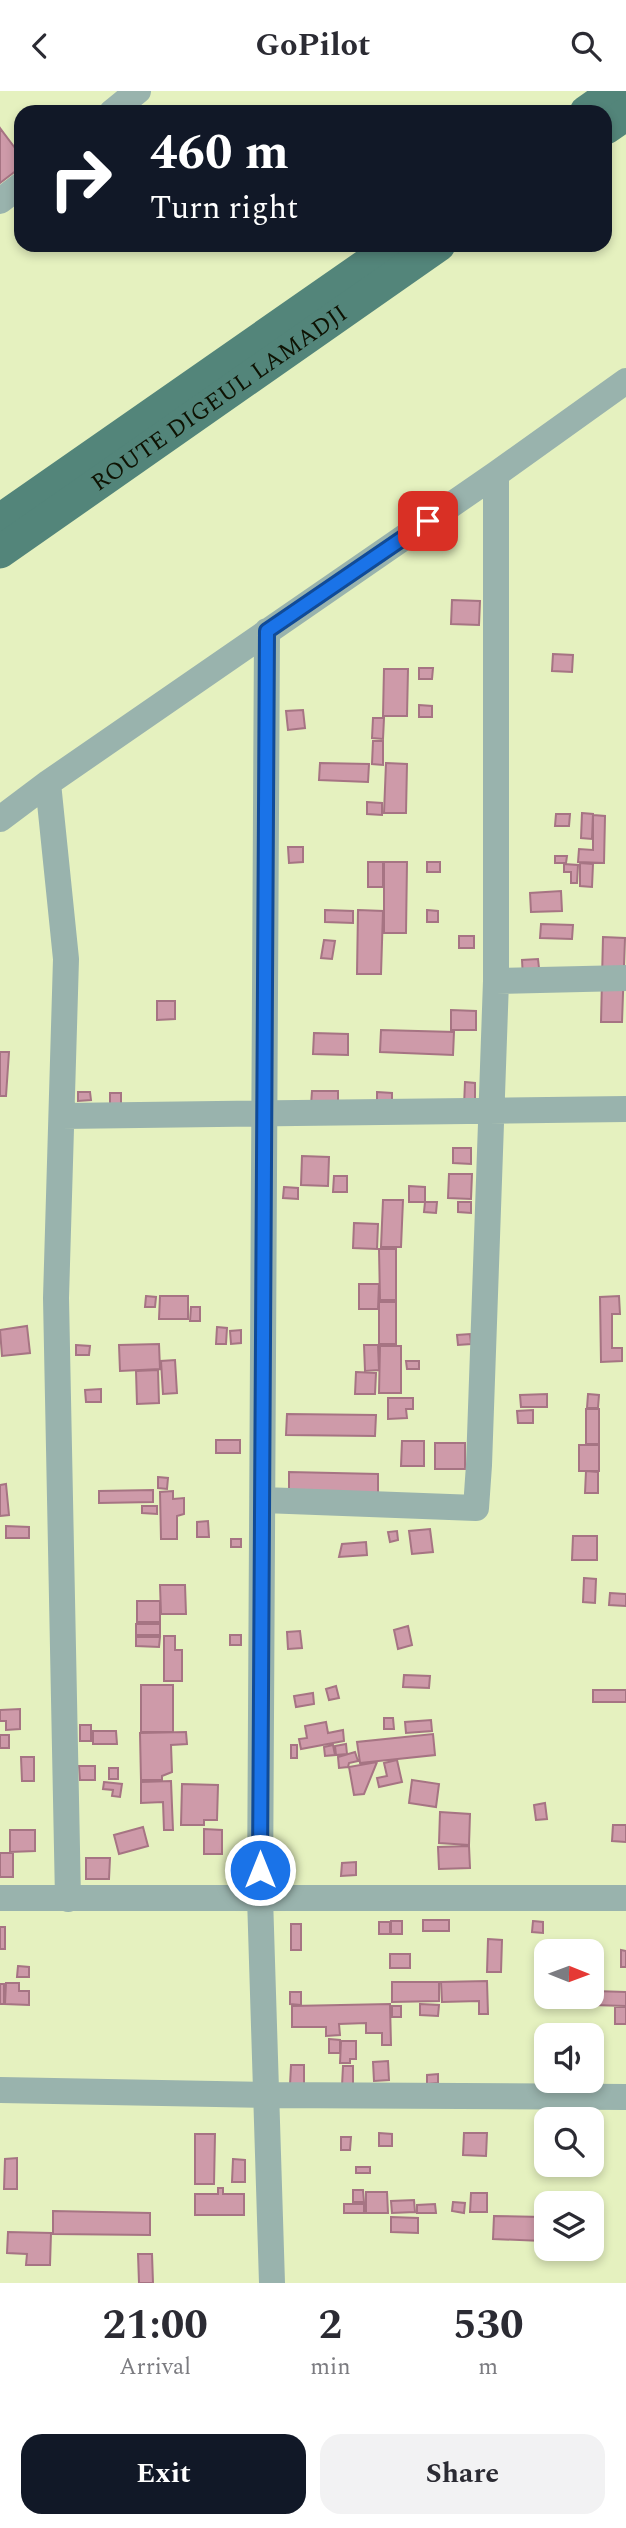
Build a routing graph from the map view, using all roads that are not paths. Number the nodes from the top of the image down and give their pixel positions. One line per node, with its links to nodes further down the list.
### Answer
1 (138, 91): 3 (street)
2 (616, 91): 4 (main road)
3 (121, 105)
4 (596, 105)
5 (14, 190): 6 (street)
6 (0, 201)
7 (385, 252): 11 (main road, ROUTE DIGEUL LAMADJI)
8 (429, 252): 12 (main road, ROUTE DIGEUL LAMADJI)
9 (626, 381): 10 (street)
10 (496, 474): 13 (street); 17 (street)
11 (0, 520)
12 (0, 552)
13 (267, 631): 14 (street); 20 (street)
14 (48, 783): 15 (street); 21 (street)
15 (0, 819)
16 (626, 978): 17 (street)
17 (496, 981): 19 (street)
18 (626, 1109): 19 (street)
19 (491, 1110): 20 (street); 22 (street)
20 (266, 1114): 21 (street); 22 (street)
21 (62, 1116): 26 (street)
22 (263, 1500): 23 (street)
23 (260, 1897): 25 (street); 26 (street); 28 (street)
24 (0, 1898): 26 (street)
25 (626, 1898)
26 (68, 1899)
27 (0, 2090): 28 (street)
28 (266, 2095): 29 (street); 30 (street)
29 (626, 2097)
30 (272, 2283)

